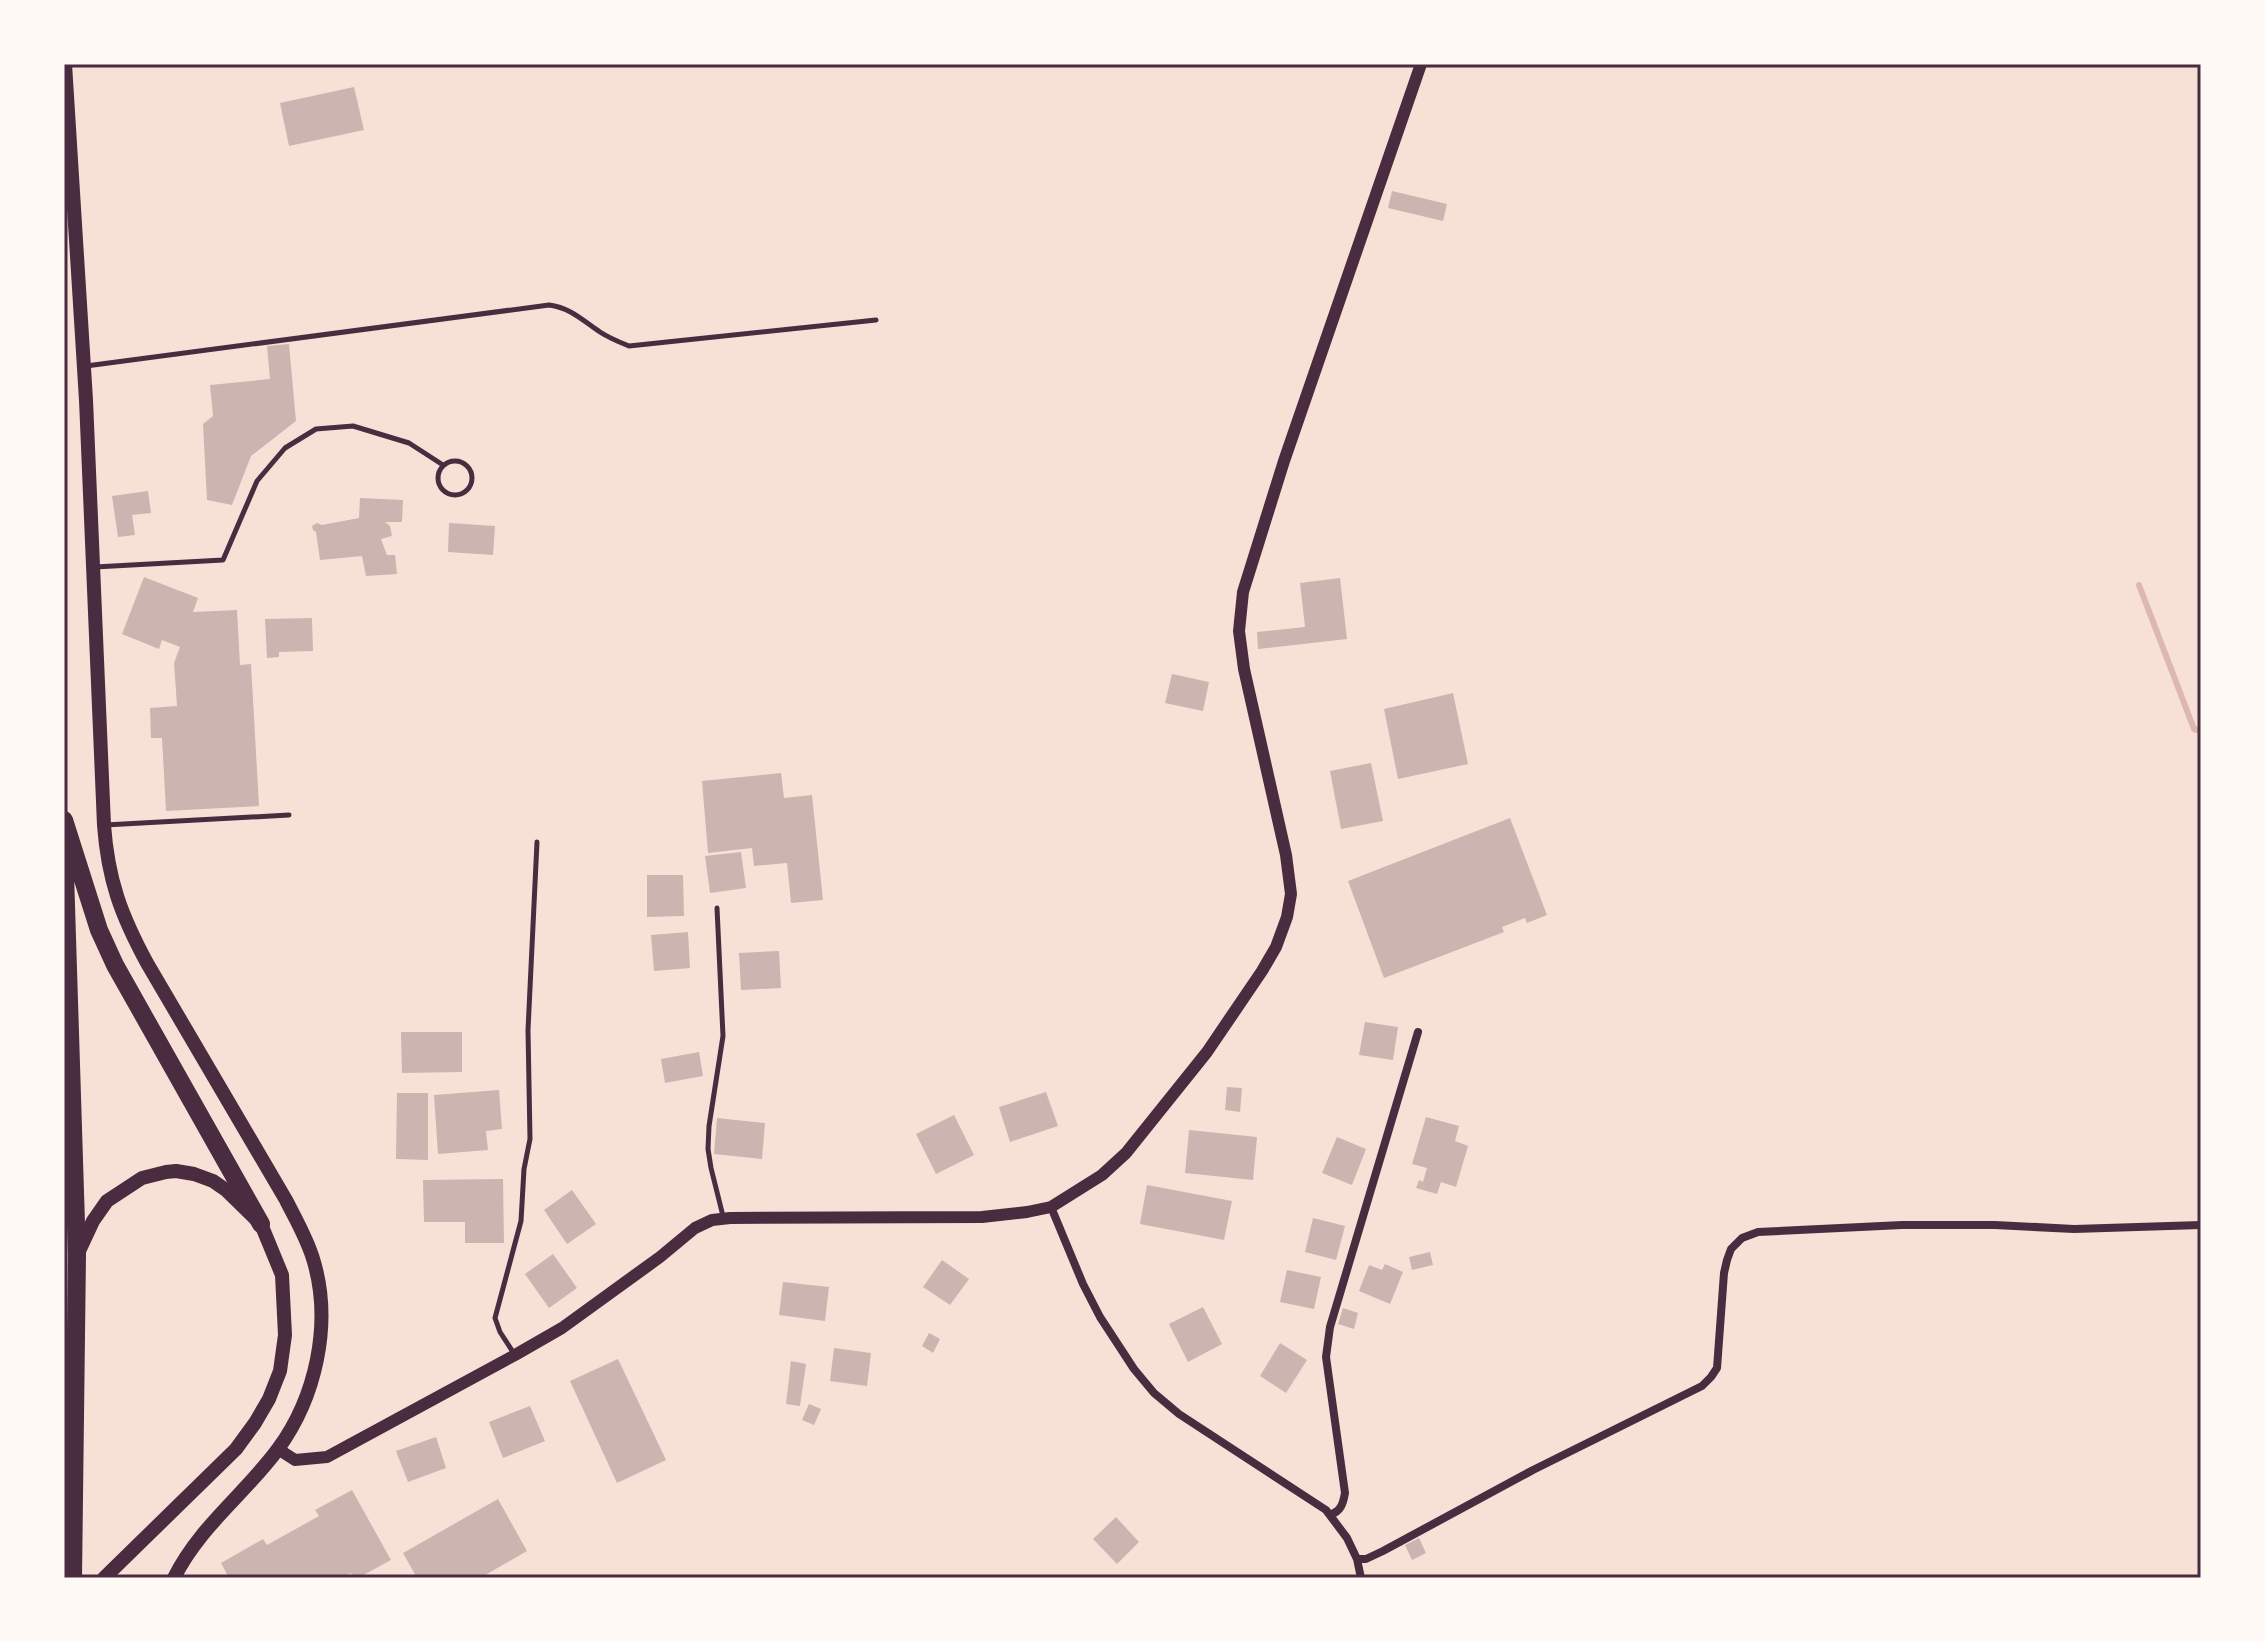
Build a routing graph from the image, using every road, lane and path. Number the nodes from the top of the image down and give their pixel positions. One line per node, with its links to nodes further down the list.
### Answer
1 (65, 64): 4 (main road)
2 (1421, 64): 16 (street)
3 (876, 320): 4 (lane)
4 (84, 367): 6 (main road)
5 (443, 465): 5 (lane); 6 (lane)
6 (92, 567): 9 (main road)
7 (289, 815): 9 (lane)
8 (64, 820): 13 (highway)
9 (104, 825): 12 (main road)
10 (64, 828): 20 (highway)
11 (537, 842): 21 (lane)
12 (111, 883): 13 (main road); 22 (main road)
13 (87, 894): 18 (highway)
14 (717, 908): 17 (lane)
15 (1418, 1032): 23 (street)
16 (1051, 1207): 17 (street); 23 (street)
17 (724, 1219): 21 (street)
18 (261, 1224): 20 (main road); 26 (main road)
19 (2201, 1225): 24 (street)
20 (77, 1255): 25 (highway)
21 (515, 1355): 22 (street)
22 (278, 1449): 27 (main road)
23 (1330, 1515): 24 (street)
24 (1357, 1559): 28 (street)
25 (73, 1578)
26 (104, 1578)
27 (174, 1578)
28 (1361, 1578)

